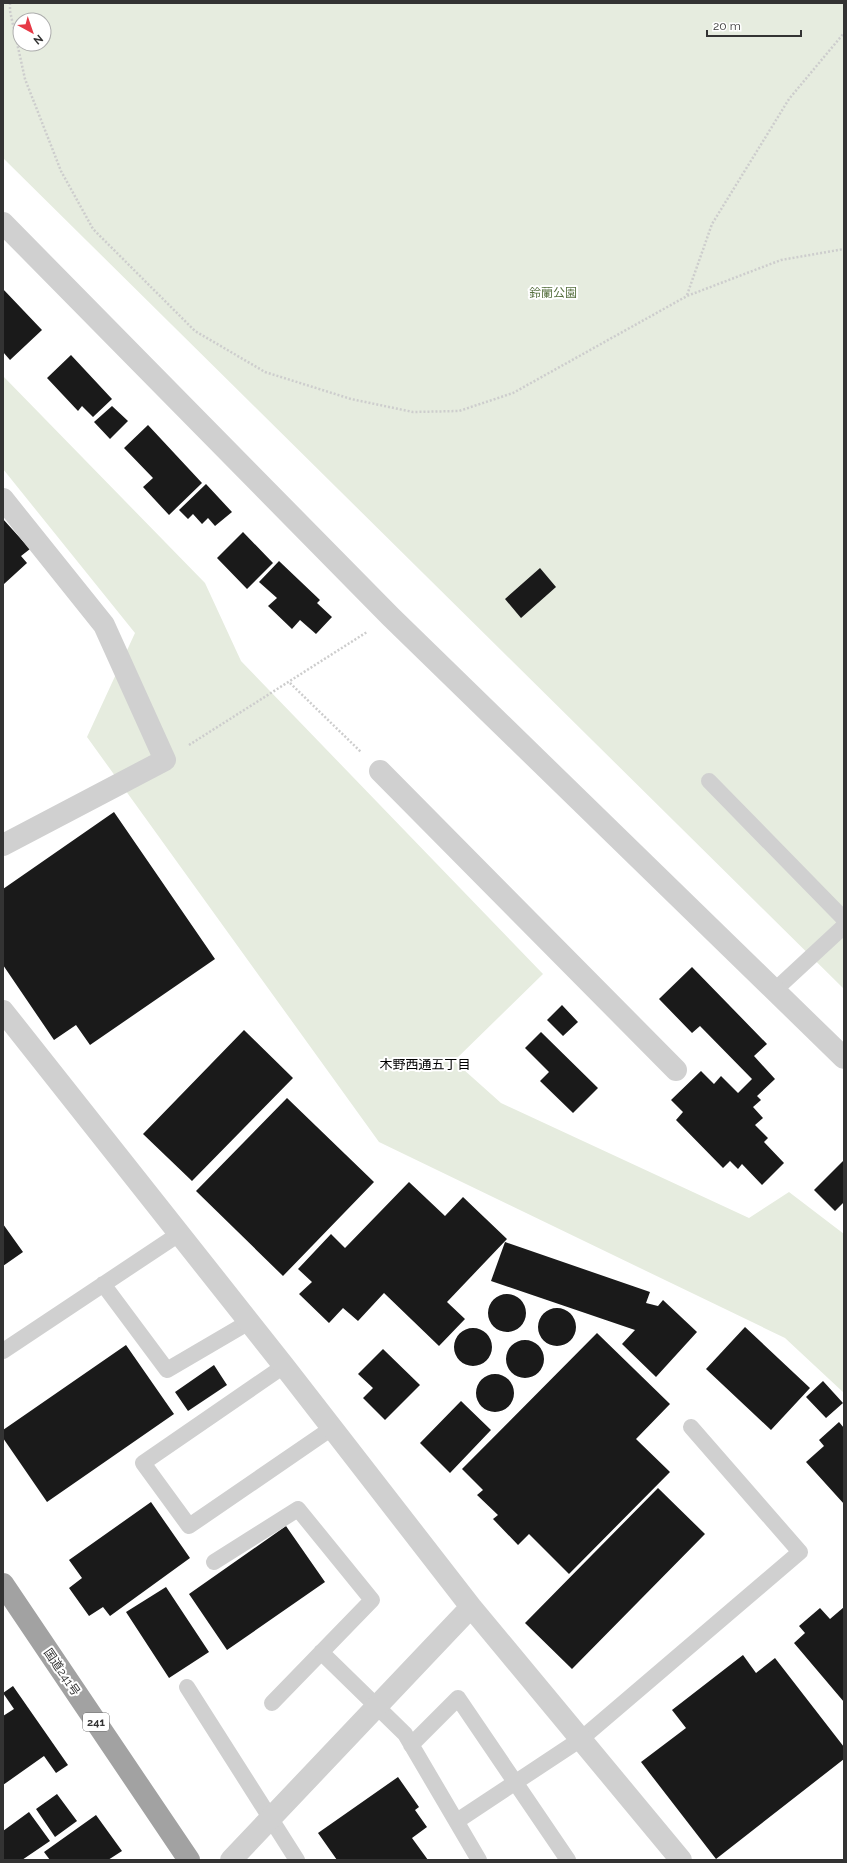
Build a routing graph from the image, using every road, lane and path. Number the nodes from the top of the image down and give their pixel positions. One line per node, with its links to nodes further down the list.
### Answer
1 (10, 3): 5 (path)
2 (844, 33): 5 (path)
3 (3, 223): 7 (street)
4 (844, 249): 5 (path)
5 (687, 296)
6 (3, 499): 9 (street)
7 (391, 617): 8 (path); 15 (street)
8 (290, 683): 9 (path); 10 (path)
9 (165, 760): 12 (street)
10 (380, 771): 18 (street)
11 (709, 781): 13 (lane)
12 (3, 845)
13 (844, 919)
14 (844, 926): 15 (lane)
15 (775, 990): 17 (street)
16 (3, 1011): 19 (street)
17 (844, 1058)
18 (676, 1070)
19 (179, 1234): 20 (lane); 21 (street)
20 (103, 1284): 21 (lane); 22 (lane)
21 (249, 1322): 23 (street)
22 (3, 1351)
23 (284, 1366): 24 (street); 24 (lane)
24 (332, 1428): 28 (street)
25 (691, 1428): 33 (lane)
26 (214, 1562): 29 (lane)
27 (3, 1584): 38 (highway, 国道241号 / 241)
28 (472, 1607): 32 (street); 33 (street)
29 (321, 1652): 31 (lane); 32 (lane)
30 (187, 1687): 36 (lane)
31 (272, 1703)
32 (377, 1707): 34 (lane); 36 (street)
33 (581, 1739): 35 (lane); 43 (street)
34 (411, 1745): 35 (lane); 37 (lane)
35 (516, 1783): 37 (lane); 42 (lane)
36 (270, 1819): 39 (street); 40 (lane)
37 (457, 1821): 41 (lane)
38 (189, 1860)
39 (231, 1860)
40 (297, 1860)
41 (479, 1860)
42 (568, 1860)
43 (681, 1860)

